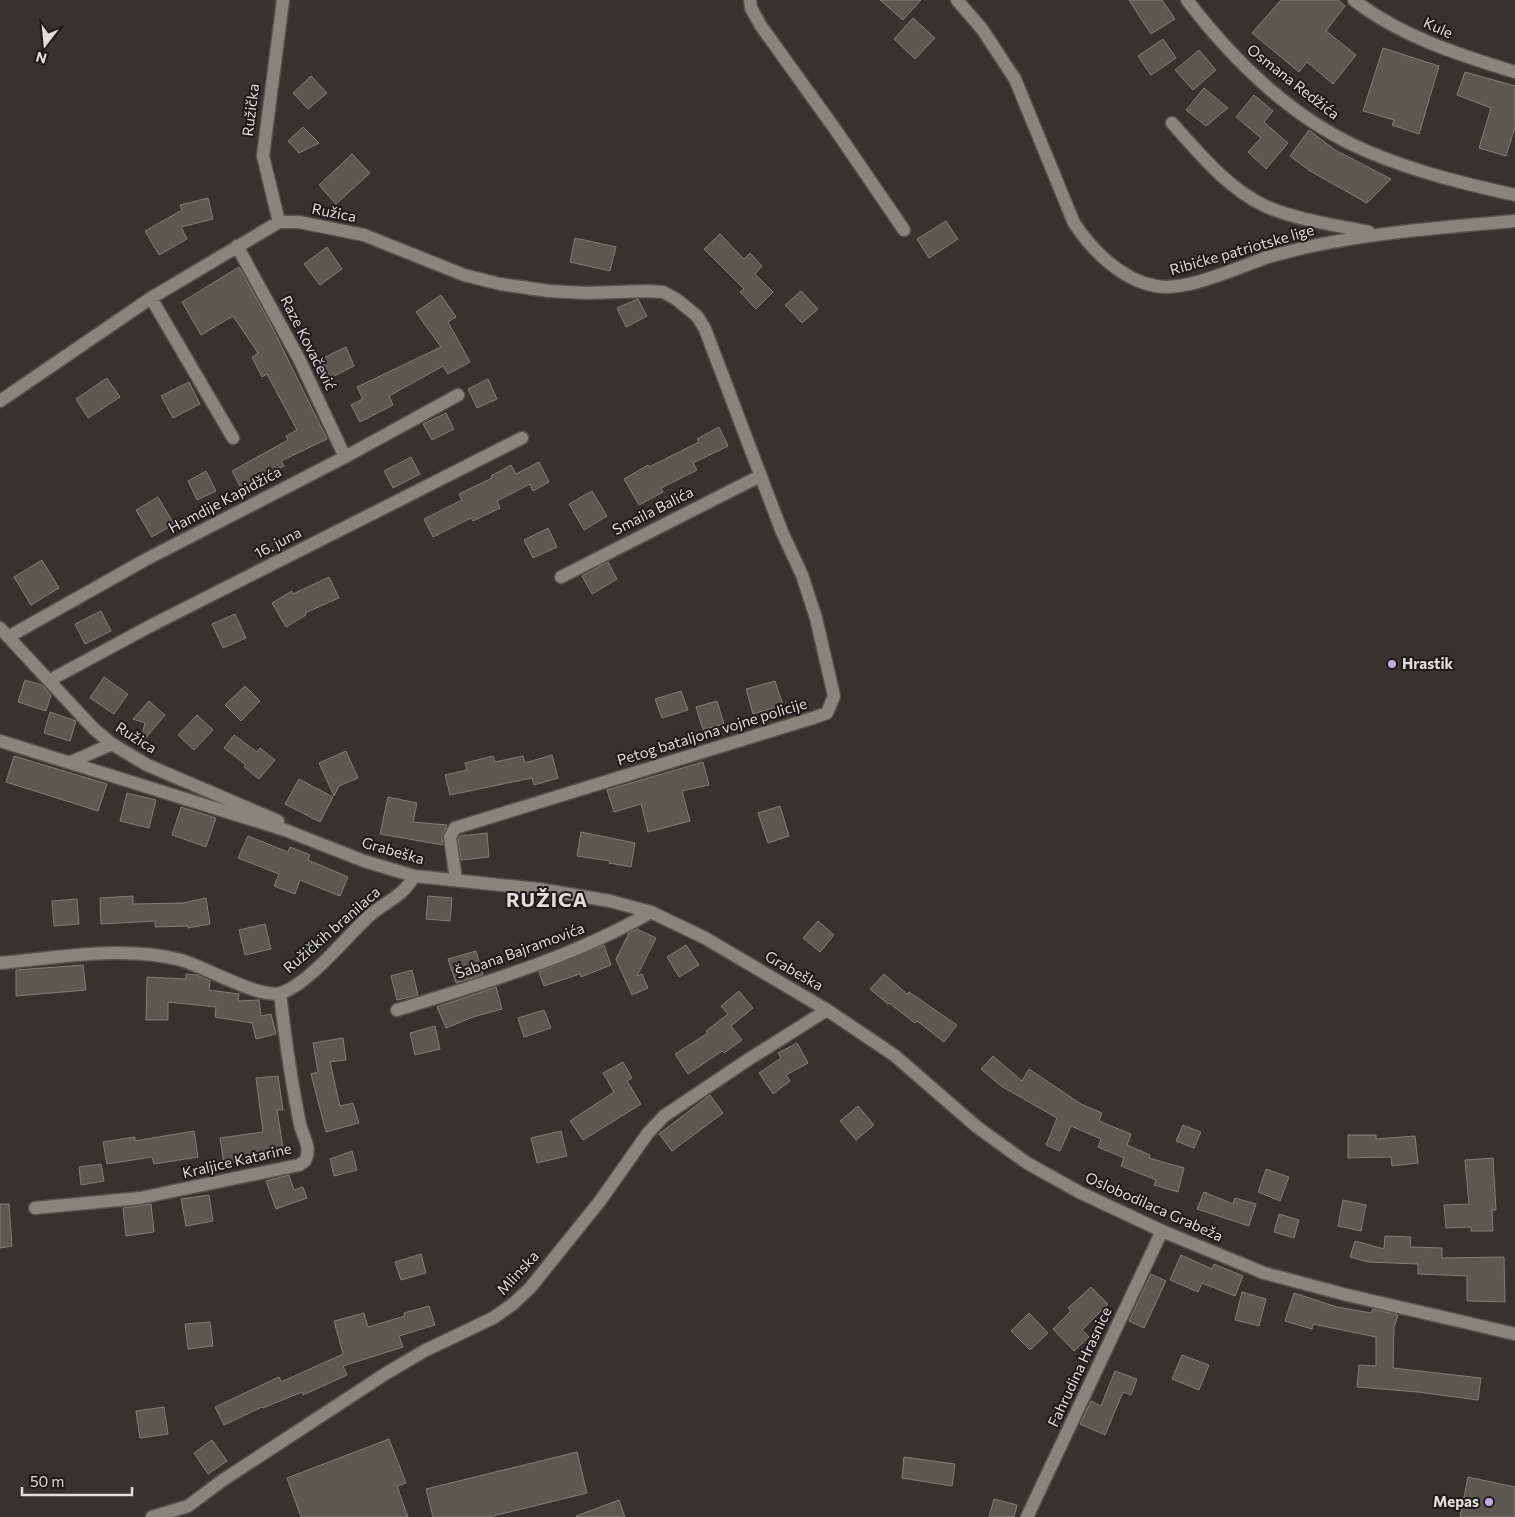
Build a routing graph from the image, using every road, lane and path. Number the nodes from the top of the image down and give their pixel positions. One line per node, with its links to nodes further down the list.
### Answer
1 (282, 0): 10 (street, Ružička)
2 (750, 0): 11 (street)
3 (957, 0): 12 (street, Ribićke patriotske lige)
4 (1186, 0): 8 (street, Osmana Redžića)
5 (1354, 0): 6 (street, Kule)
6 (1515, 72)
7 (1172, 123): 12 (street)
8 (1515, 194)
9 (1515, 221): 12 (street, Ribićke patriotske lige)
10 (279, 222): 13 (street); 15 (street, Ružica)
11 (904, 230)
12 (1374, 234)
13 (237, 246): 14 (street); 20 (street, Raze Kovačević)
14 (151, 298): 17 (street); 18 (street)
15 (697, 316): 21 (street, Petog bataljona vojne policije)
16 (458, 395): 20 (street, Hamdije Kapidžića)
17 (0, 401)
18 (233, 438)
19 (522, 438): 24 (street, 16. juna)
20 (345, 457): 23 (street, Hamdije Kapidžića)
21 (760, 476): 22 (street, Smaila Balića); 30 (street, Petog bataljona vojne policije)
22 (561, 577)
23 (4, 632): 24 (street, Ružica)
24 (50, 680): 26 (street, Ružica)
25 (0, 741): 27 (street, Grabeška)
26 (112, 744): 27 (street); 28 (street, Ružica)
27 (71, 762): 28 (street, Grabeška)
28 (285, 830): 29 (street, Grabeška)
29 (414, 876): 30 (street, Grabeška); 33 (street, Ružičkih branilaca)
30 (456, 880): 31 (street, Grabeška)
31 (651, 912): 34 (street, Šabana Bajramovića); 35 (street, Grabeška)
32 (0, 963): 33 (street, Ružičkih branilaca)
33 (280, 993): 36 (street, Kraljice Katarine)
34 (397, 1010)
35 (828, 1010): 37 (street, Oslobodilaca Grabeža); 39 (street, Mlinska)
36 (35, 1208)
37 (1162, 1232): 38 (street, Oslobodilaca Grabeža); 40 (street, Fahrudina Hrasnice)
38 (1515, 1334)
39 (152, 1517)
40 (1027, 1517)

